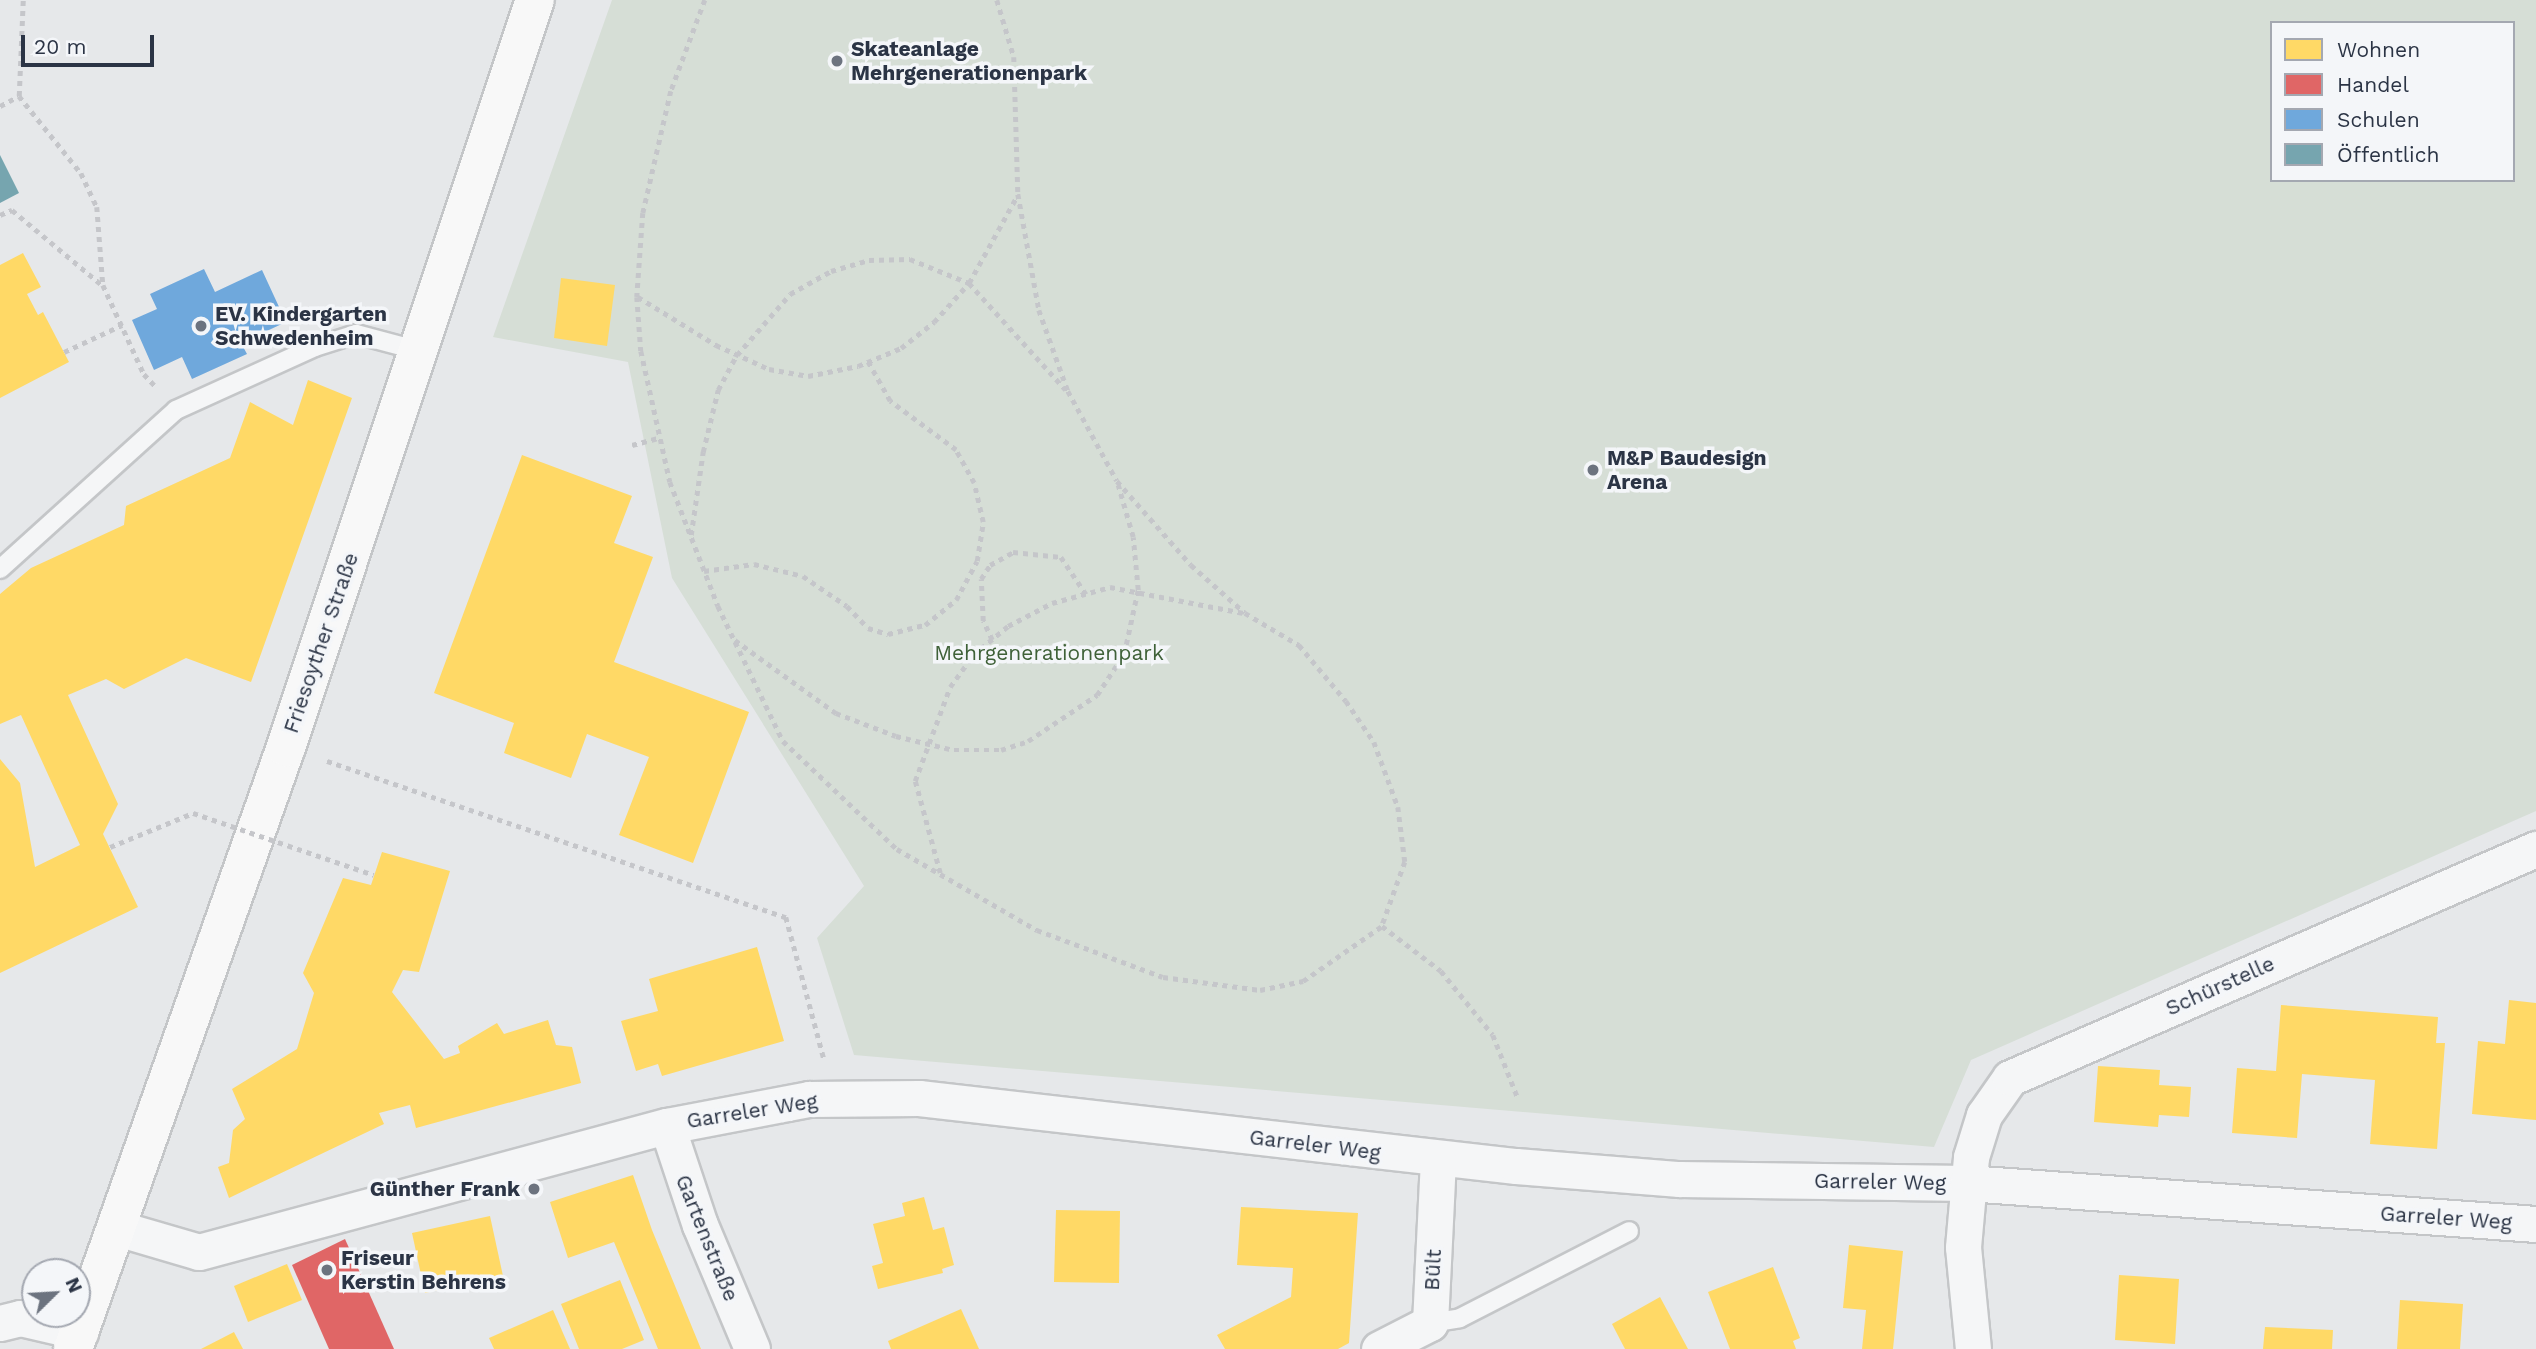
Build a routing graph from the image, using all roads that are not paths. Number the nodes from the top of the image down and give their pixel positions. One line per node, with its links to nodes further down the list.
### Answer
1 (535, 0): 2 (street, Friesoyther Straße)
2 (420, 351): 3 (lane); 9 (street, Friesoyther Straße)
3 (0, 569)
4 (2536, 849): 7 (street, Schürstelle)
5 (667, 1126): 6 (street, Garreler Weg); 9 (street, Garreler Weg); 14 (street, Gartenstraße)
6 (1438, 1160): 7 (street, Garreler Weg); 12 (street, Bült)
7 (1967, 1183): 8 (street, Garreler Weg); 16 (street, Schürstelle)
8 (2536, 1224)
9 (117, 1228): 13 (street, Friesoyther Straße)
10 (1629, 1231): 12 (lane)
11 (0, 1323): 13 (street)
12 (1430, 1323): 15 (street)
13 (76, 1341)
14 (752, 1349)
15 (1379, 1349)
16 (1973, 1349)

